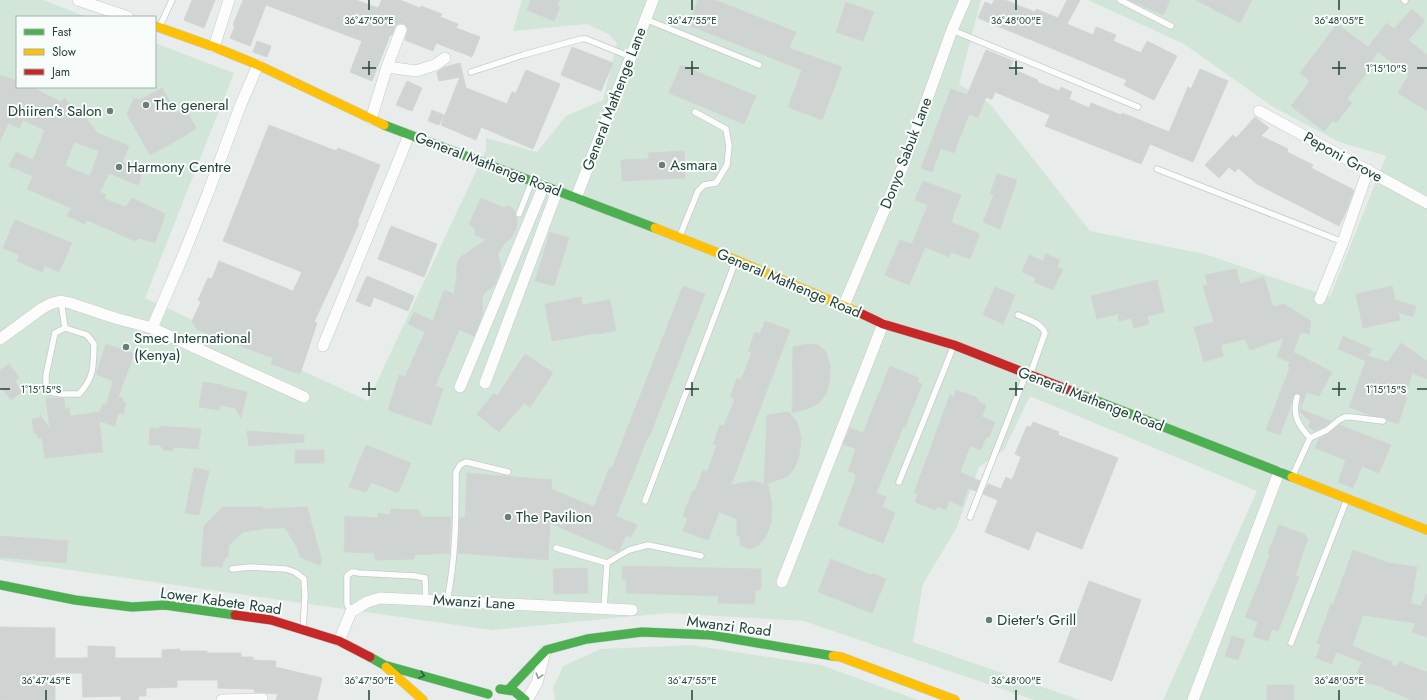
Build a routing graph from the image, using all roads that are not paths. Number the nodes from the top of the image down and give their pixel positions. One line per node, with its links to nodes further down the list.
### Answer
1 (78, 0): 7 (street)
2 (172, 0): 10 (lane)
3 (229, 0): 13 (street)
4 (653, 0): 8 (street, General Mathenge Lane)
5 (965, 0): 12 (street, Donyo Sabuk Lane)
6 (1120, 0): 9 (lane)
7 (125, 16)
8 (645, 19): 14 (street, General Mathenge Lane); 17 (lane)
9 (1171, 26)
10 (157, 27): 13 (street, General Mathenge Road)
11 (401, 30): 18 (street)
12 (952, 30): 20 (lane); 38 (street, Donyo Sabuk Lane)
13 (214, 47): 16 (street, General Mathenge Road)
14 (631, 56): 19 (lane); 30 (street, General Mathenge Lane)
15 (444, 58): 18 (street)
16 (258, 65): 23 (street, General Mathenge Road); 42 (street)
17 (759, 65)
18 (387, 67): 23 (street)
19 (471, 72)
20 (1138, 107)
21 (1259, 111): 26 (street, Peponi Grove)
22 (695, 112): 33 (lane)
23 (370, 119): 24 (street, General Mathenge Road)
24 (409, 135): 27 (street, General Mathenge Road); 45 (street)
25 (1157, 169): 34 (lane)
26 (1368, 170): 31 (street, Peponi Grove); 34 (street)
27 (532, 181): 28 (street, General Mathenge Road); 32 (lane)
28 (544, 185): 29 (street, General Mathenge Road); 48 (street)
29 (557, 191): 30 (street, General Mathenge Road); 47 (street)
30 (576, 198): 33 (street, General Mathenge Road)
31 (1427, 203)
32 (518, 214)
33 (679, 238): 35 (street, General Mathenge Road)
34 (1343, 242): 36 (street)
35 (736, 260): 38 (street, General Mathenge Road); 58 (lane)
36 (1320, 299)
37 (61, 301): 41 (lane); 42 (street); 43 (street)
38 (844, 305): 40 (street, General Mathenge Road)
39 (1018, 315): 46 (lane)
40 (883, 324): 44 (street, General Mathenge Road); 65 (street)
41 (65, 328): 41 (lane)
42 (152, 328): 49 (street)
43 (0, 339)
44 (954, 345): 46 (street, General Mathenge Road); 56 (lane)
45 (323, 346)
46 (1028, 374): 54 (street, General Mathenge Road); 59 (lane)
47 (485, 383)
48 (460, 387)
49 (304, 397)
50 (1297, 397): 52 (lane)
51 (1383, 421): 52 (lane)
52 (1310, 438): 55 (lane)
53 (508, 472): 68 (lane)
54 (1279, 472): 55 (street, General Mathenge Road); 84 (street)
55 (1292, 477): 57 (street, General Mathenge Road)
56 (898, 482)
57 (1347, 499): 60 (street, General Mathenge Road); 74 (lane)
58 (645, 501)
59 (970, 517)
60 (1427, 530)
61 (556, 548): 63 (lane)
62 (701, 556): 63 (lane)
63 (607, 563): 69 (lane)
64 (232, 569): 72 (lane)
65 (782, 582)
66 (0, 585): 72 (street, Lower Kabete Road)
67 (426, 600): 68 (street, Mwanzi Lane); 71 (street, Mwanzi Lane); 71 (lane)
68 (447, 601): 69 (street, Mwanzi Lane)
69 (604, 608): 70 (street, Mwanzi Lane)
70 (632, 610)
71 (351, 612): 73 (street)
72 (303, 629): 73 (street, Lower Kabete Road)
73 (339, 641): 76 (street, Lower Kabete Road)
74 (1291, 643)
75 (546, 650): 77 (street); 82 (street, one-way to 82); 83 (street, Mwanzi Road)
76 (384, 665): 78 (street, Lower Kabete Road, one-way to 78); 81 (street, Lower Kabete Road)
77 (509, 689): 78 (street); 82 (street)
78 (486, 697)
79 (262, 699): 80 (street)
80 (222, 700)
81 (423, 700)
82 (526, 700)
83 (955, 700)
84 (1193, 700)

